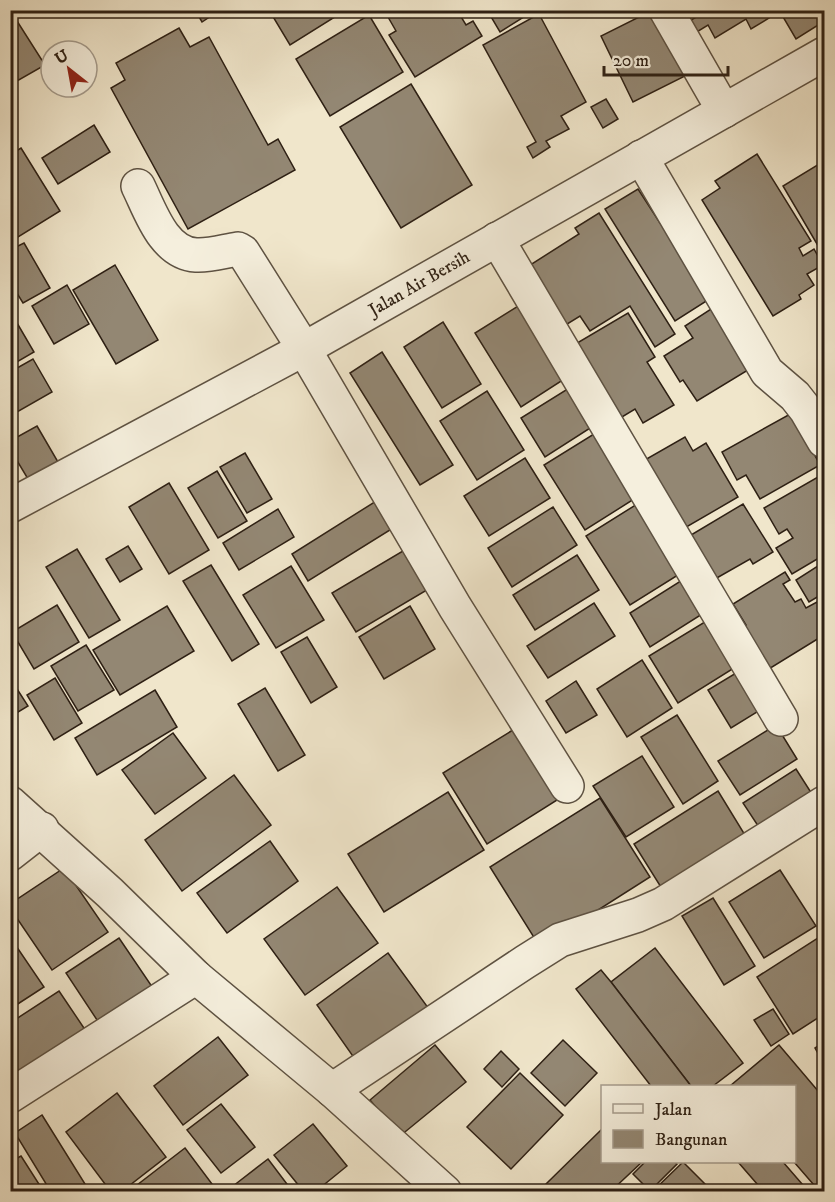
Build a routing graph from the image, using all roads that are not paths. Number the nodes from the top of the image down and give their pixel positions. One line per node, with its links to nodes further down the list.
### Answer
1 (666, 10): 3 (street)
2 (825, 54): 3 (street, Jalan Air Bersih)
3 (724, 111): 4 (street, Jalan Air Bersih)
4 (641, 157): 6 (street, Jalan Air Bersih); 8 (street)
5 (138, 186): 7 (street)
6 (497, 239): 7 (street, Jalan Air Bersih); 10 (street)
7 (304, 349): 9 (street, Jalan Air Bersih); 11 (street)
8 (825, 441)
9 (10, 506)
10 (781, 719)
11 (567, 786)
12 (10, 803): 14 (street)
13 (825, 803): 17 (street)
14 (42, 829): 15 (street); 16 (street)
15 (10, 854)
16 (196, 977): 17 (street); 18 (street)
17 (332, 1090): 19 (street)
18 (10, 1096)
19 (416, 1180): 20 (street)
20 (445, 1191)

